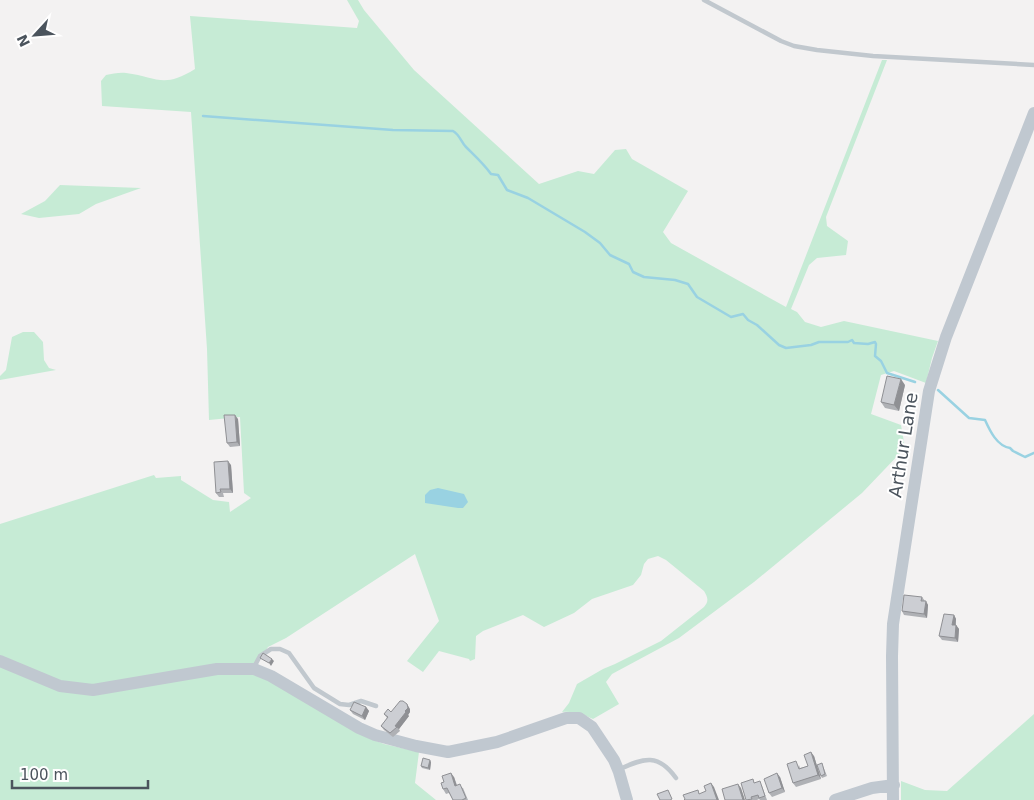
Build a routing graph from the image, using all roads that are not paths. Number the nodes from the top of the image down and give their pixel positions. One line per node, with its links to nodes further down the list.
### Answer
1 (704, 0): 2 (lane)
2 (1034, 64)
3 (1034, 113): 9 (street, Arthur Lane)
4 (0, 661): 5 (street)
5 (254, 669): 6 (lane); 7 (street)
6 (376, 706)
7 (618, 770): 8 (lane); 10 (street)
8 (676, 778)
9 (894, 784): 11 (street); 12 (street, Arthur Lane)
10 (628, 800)
11 (835, 800)
12 (893, 800)

